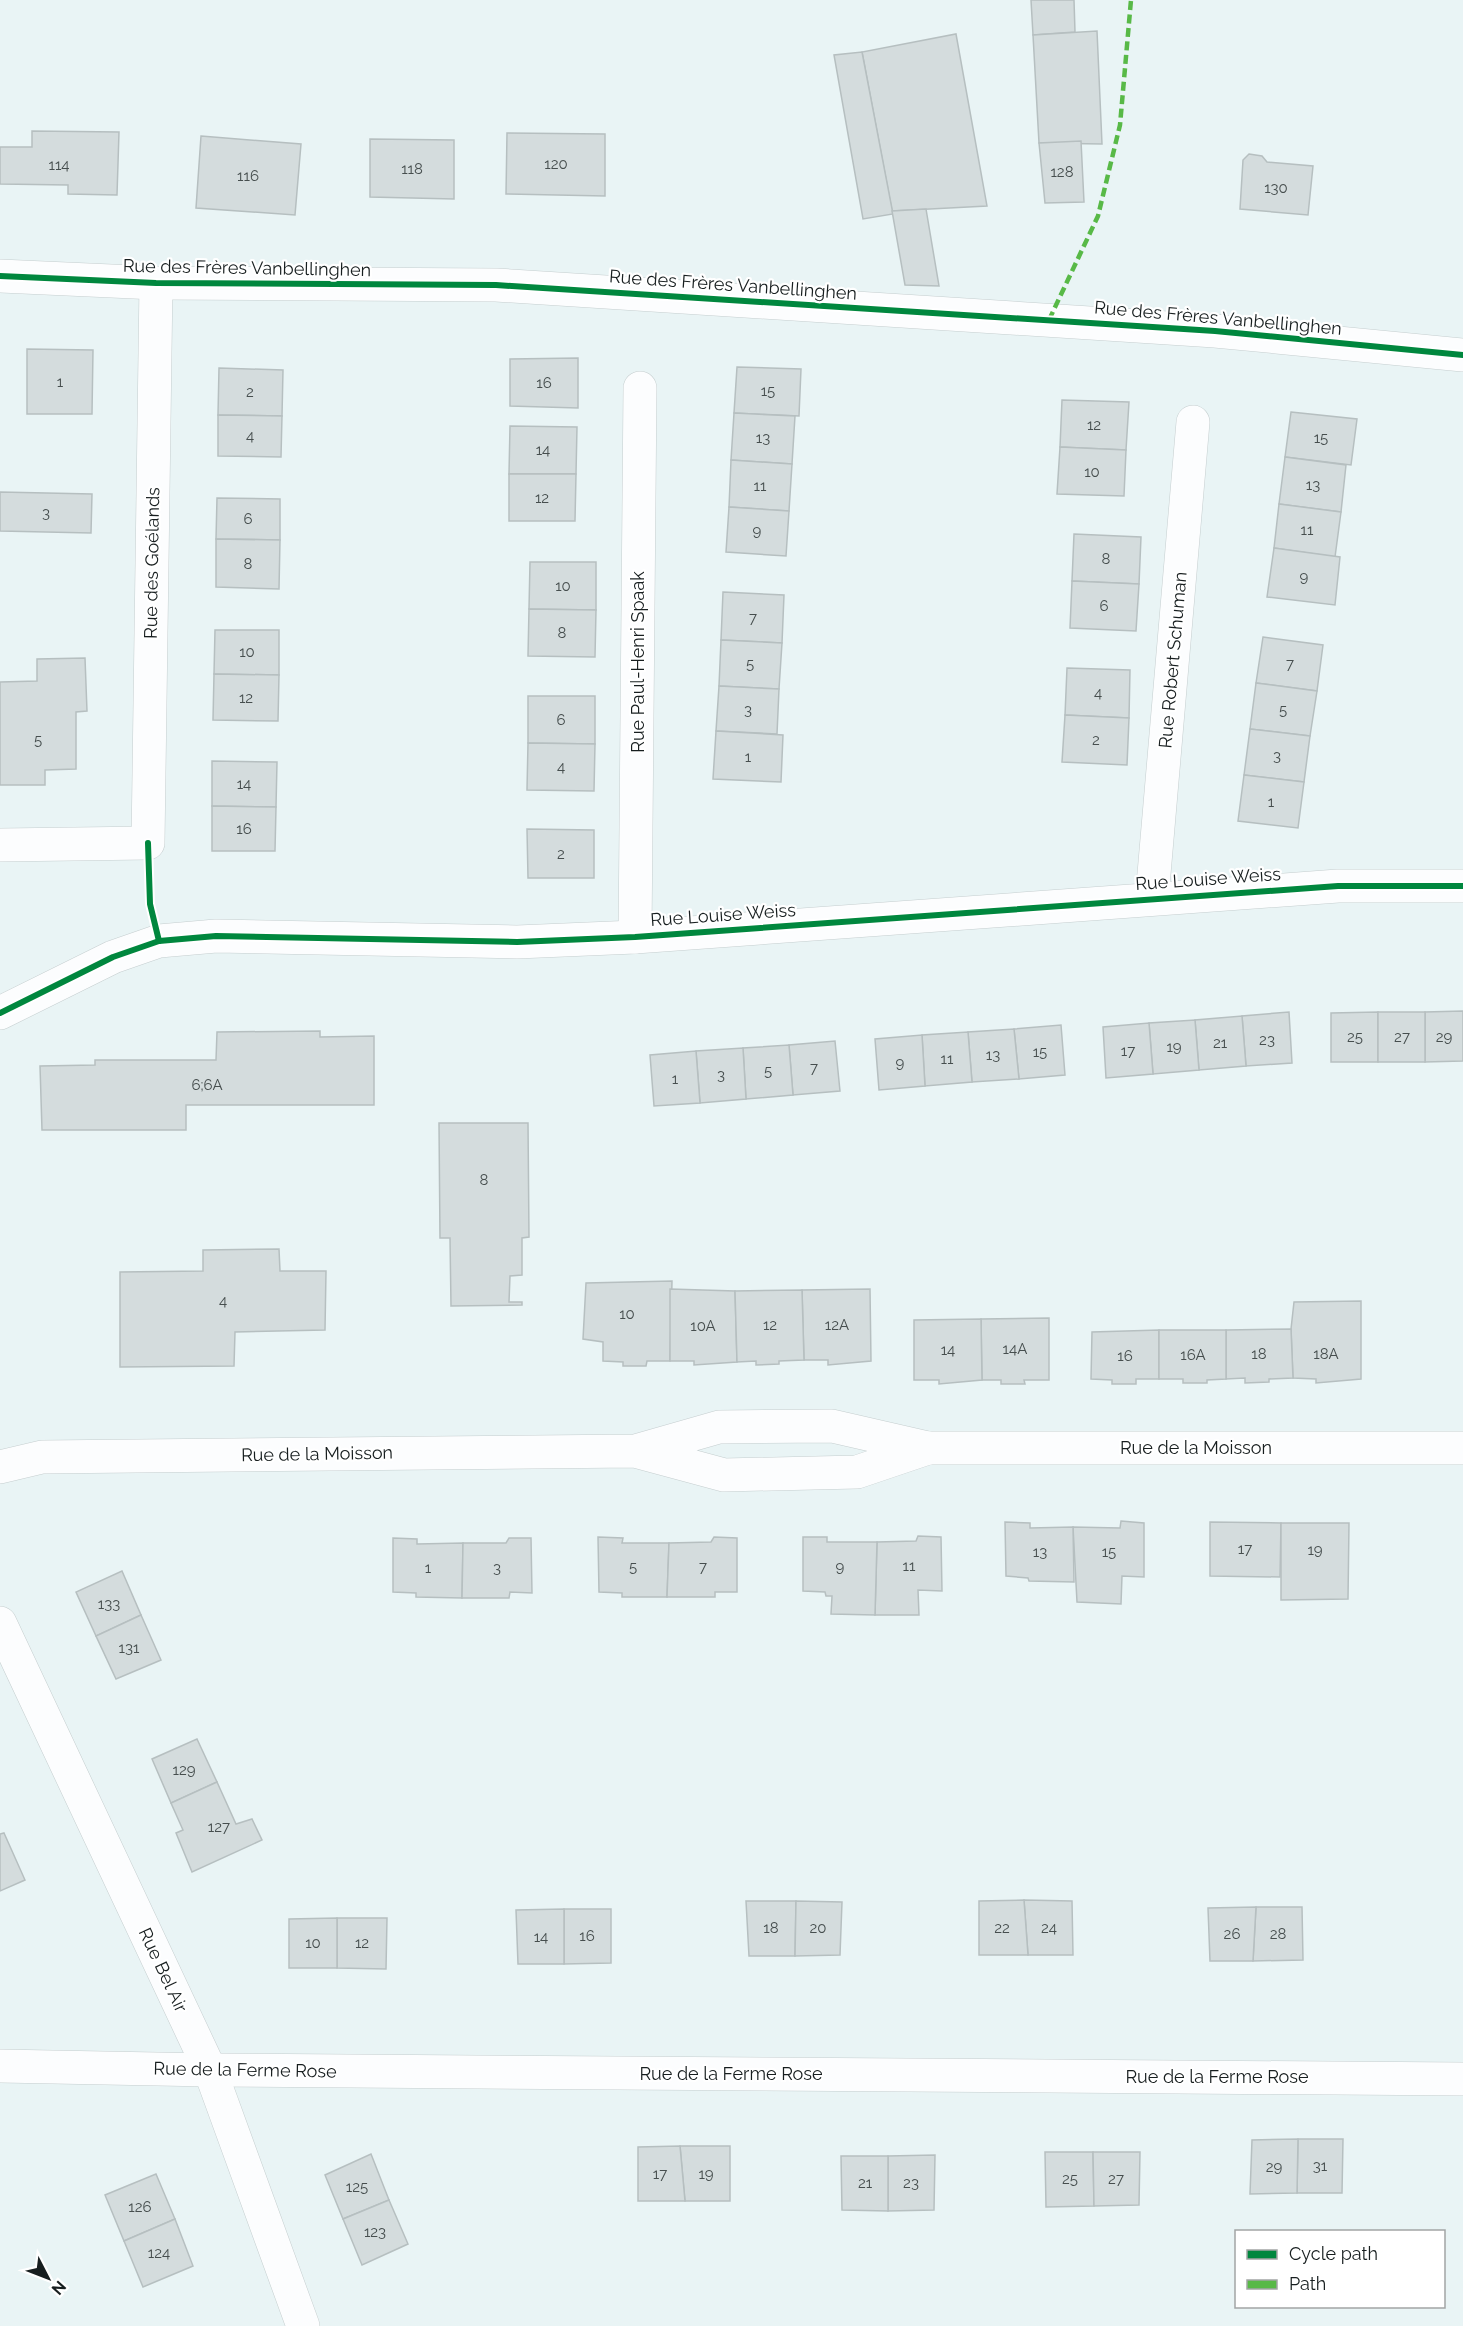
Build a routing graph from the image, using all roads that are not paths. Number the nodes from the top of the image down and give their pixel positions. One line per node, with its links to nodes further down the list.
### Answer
1 (0, 276): 2 (street, Rue des Frères Vanbellinghen)
2 (156, 283): 3 (street, Rue des Frères Vanbellinghen); 6 (street, Rue des Goélands)
3 (1463, 355)
4 (640, 388): 9 (street, Rue Paul-Henri Spaak)
5 (1192, 422): 8 (street, Rue Robert Schuman)
6 (0, 845)
7 (1463, 886): 8 (street, Rue Louise Weiss)
8 (1152, 897): 9 (street, Rue Louise Weiss)
9 (635, 937): 10 (street, Rue Louise Weiss)
10 (0, 1013)
11 (928, 1448): 12 (street, Rue de la Moisson); 13 (street, Rue de la Moisson); 13 (street, Rue de la Moisson)
12 (1463, 1448)
13 (635, 1451): 14 (street, Rue de la Moisson)
14 (0, 1467)
15 (0, 1623): 17 (street, Rue Bel Air)
16 (0, 2066): 17 (street, Rue de la Ferme Rose)
17 (210, 2070): 18 (street, Rue de la Ferme Rose); 19 (street, Rue Bel Air)
18 (1463, 2079)
19 (303, 2326)

